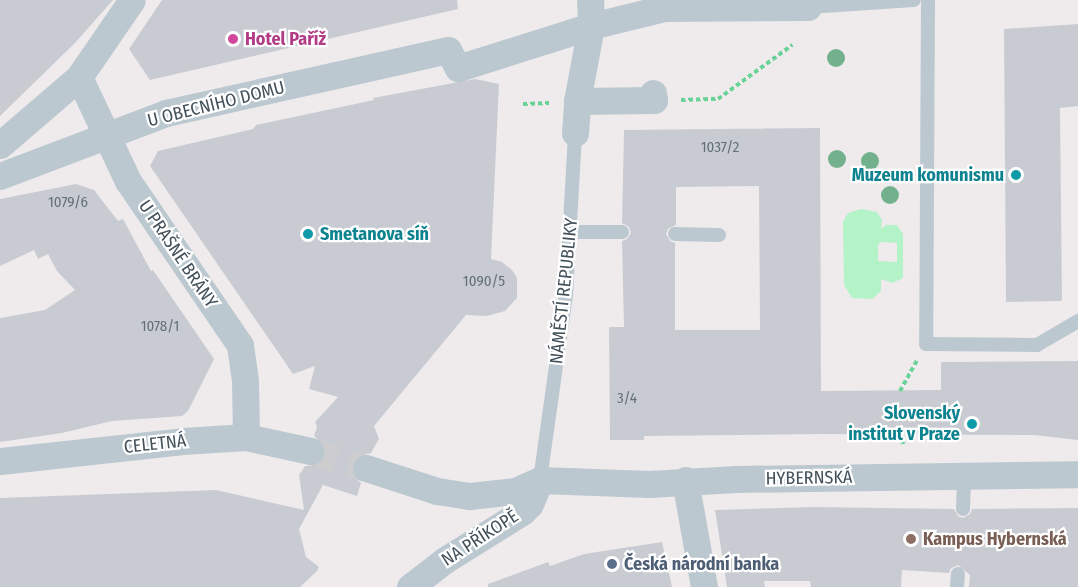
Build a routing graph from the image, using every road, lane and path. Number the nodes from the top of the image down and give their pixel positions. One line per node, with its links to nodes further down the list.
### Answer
1 (132, 0): 8 (street)
2 (914, 0): 5 (lane)
3 (928, 0): 20 (lane)
4 (781, 4): 5 (street); 6 (street)
5 (808, 7)
6 (590, 13): 10 (street, NÁMĚSTÍ REPUBLIKY); 12 (street, U OBECNÍHO DOMU)
7 (792, 45): 9 (path)
8 (79, 77): 12 (street, U PRAŠNÉ BRÁNY); 13 (street)
9 (653, 96): 10 (street)
10 (577, 101): 11 (street, NÁMĚSTÍ REPUBLIKY)
11 (575, 133): 15 (lane, NÁMĚSTÍ REPUBLIKY)
12 (107, 135): 14 (street, U OBECNÍHO DOMU); 23 (street, U PRAŠNÉ BRÁNY)
13 (0, 145)
14 (0, 176)
15 (571, 232): 16 (lane); 30 (lane, NÁMĚSTÍ REPUBLIKY)
16 (622, 232)
17 (675, 234): 18 (lane)
18 (719, 235)
19 (1078, 321): 20 (lane)
20 (926, 344): 21 (path)
21 (900, 391)
22 (902, 435): 24 (path)
23 (246, 437): 25 (street, CELETNÁ); 26 (street, CELETNÁ)
24 (903, 444)
25 (310, 450)
26 (0, 460)
27 (366, 468): 30 (street)
28 (1078, 474): 29 (street, HYBERNSKÁ)
29 (964, 475): 31 (street, HYBERNSKÁ); 32 (lane)
30 (540, 480): 31 (street, HYBERNSKÁ); 33 (street, NA PŘÍKOPĚ)
31 (685, 480): 34 (street)
32 (963, 509)
33 (410, 587)
34 (704, 587)

